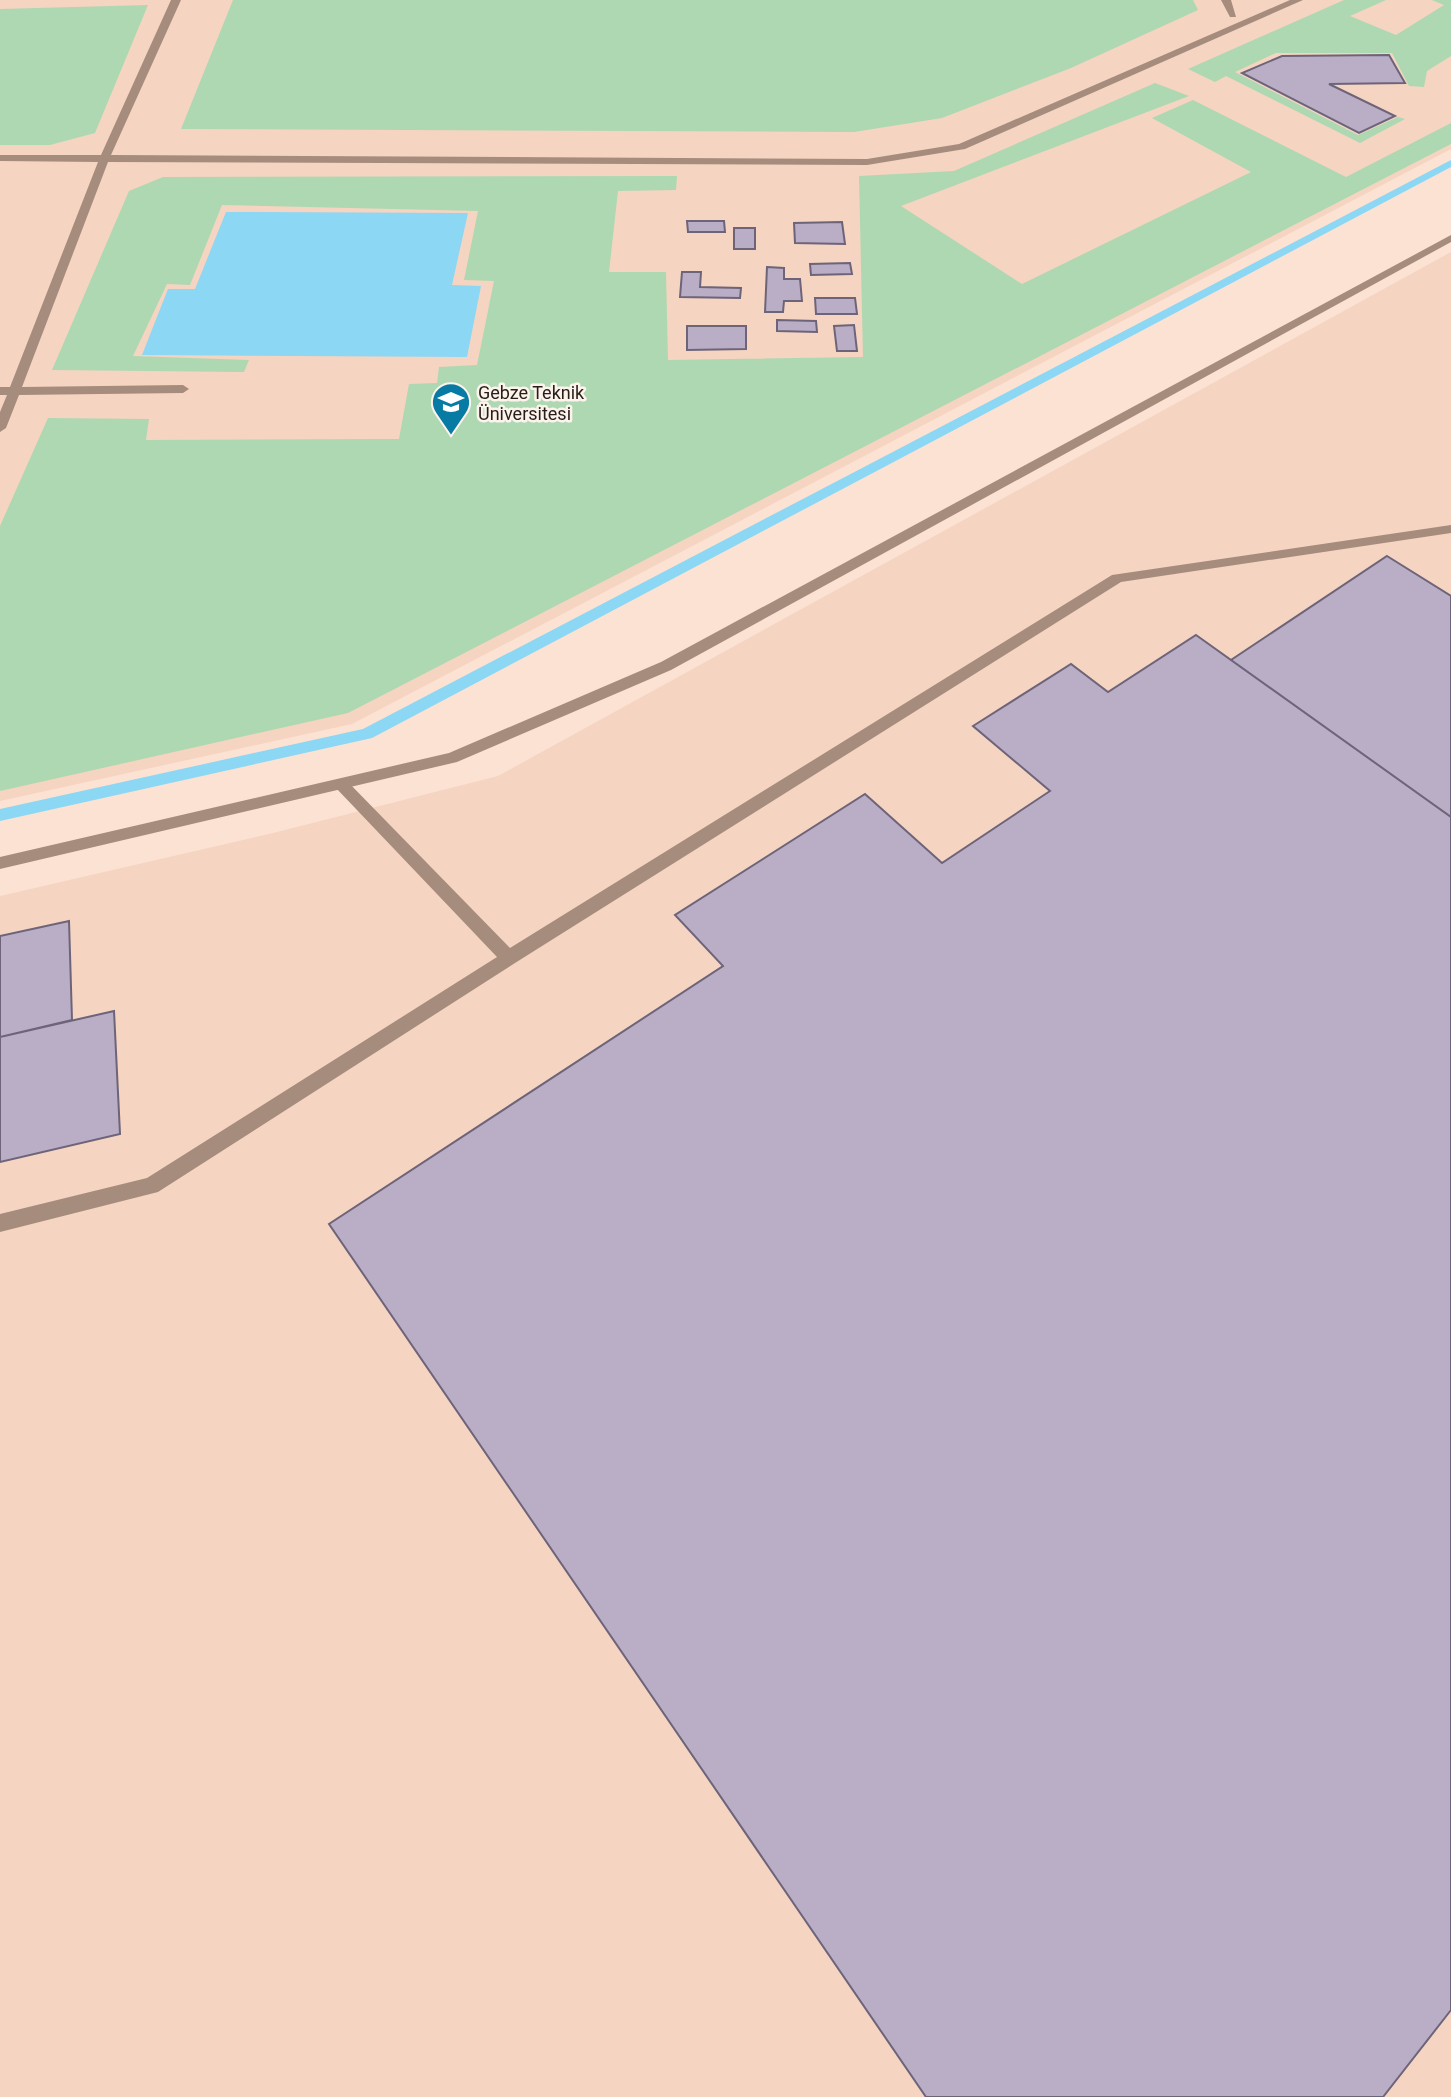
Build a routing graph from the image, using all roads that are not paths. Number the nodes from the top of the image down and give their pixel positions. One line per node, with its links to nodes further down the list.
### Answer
1 (176, 0): 5 (street)
2 (1226, 0): 4 (street)
3 (1298, 0): 5 (street)
4 (1233, 15)
5 (104, 157): 6 (street); 10 (street)
6 (0, 158)
7 (1451, 238): 13 (street)
8 (183, 389): 10 (street)
9 (0, 391): 10 (street)
10 (16, 391): 11 (street)
11 (0, 428)
12 (1451, 529): 15 (street)
13 (341, 784): 14 (street); 15 (street)
14 (0, 863)
15 (509, 958): 16 (street)
16 (0, 1223)

